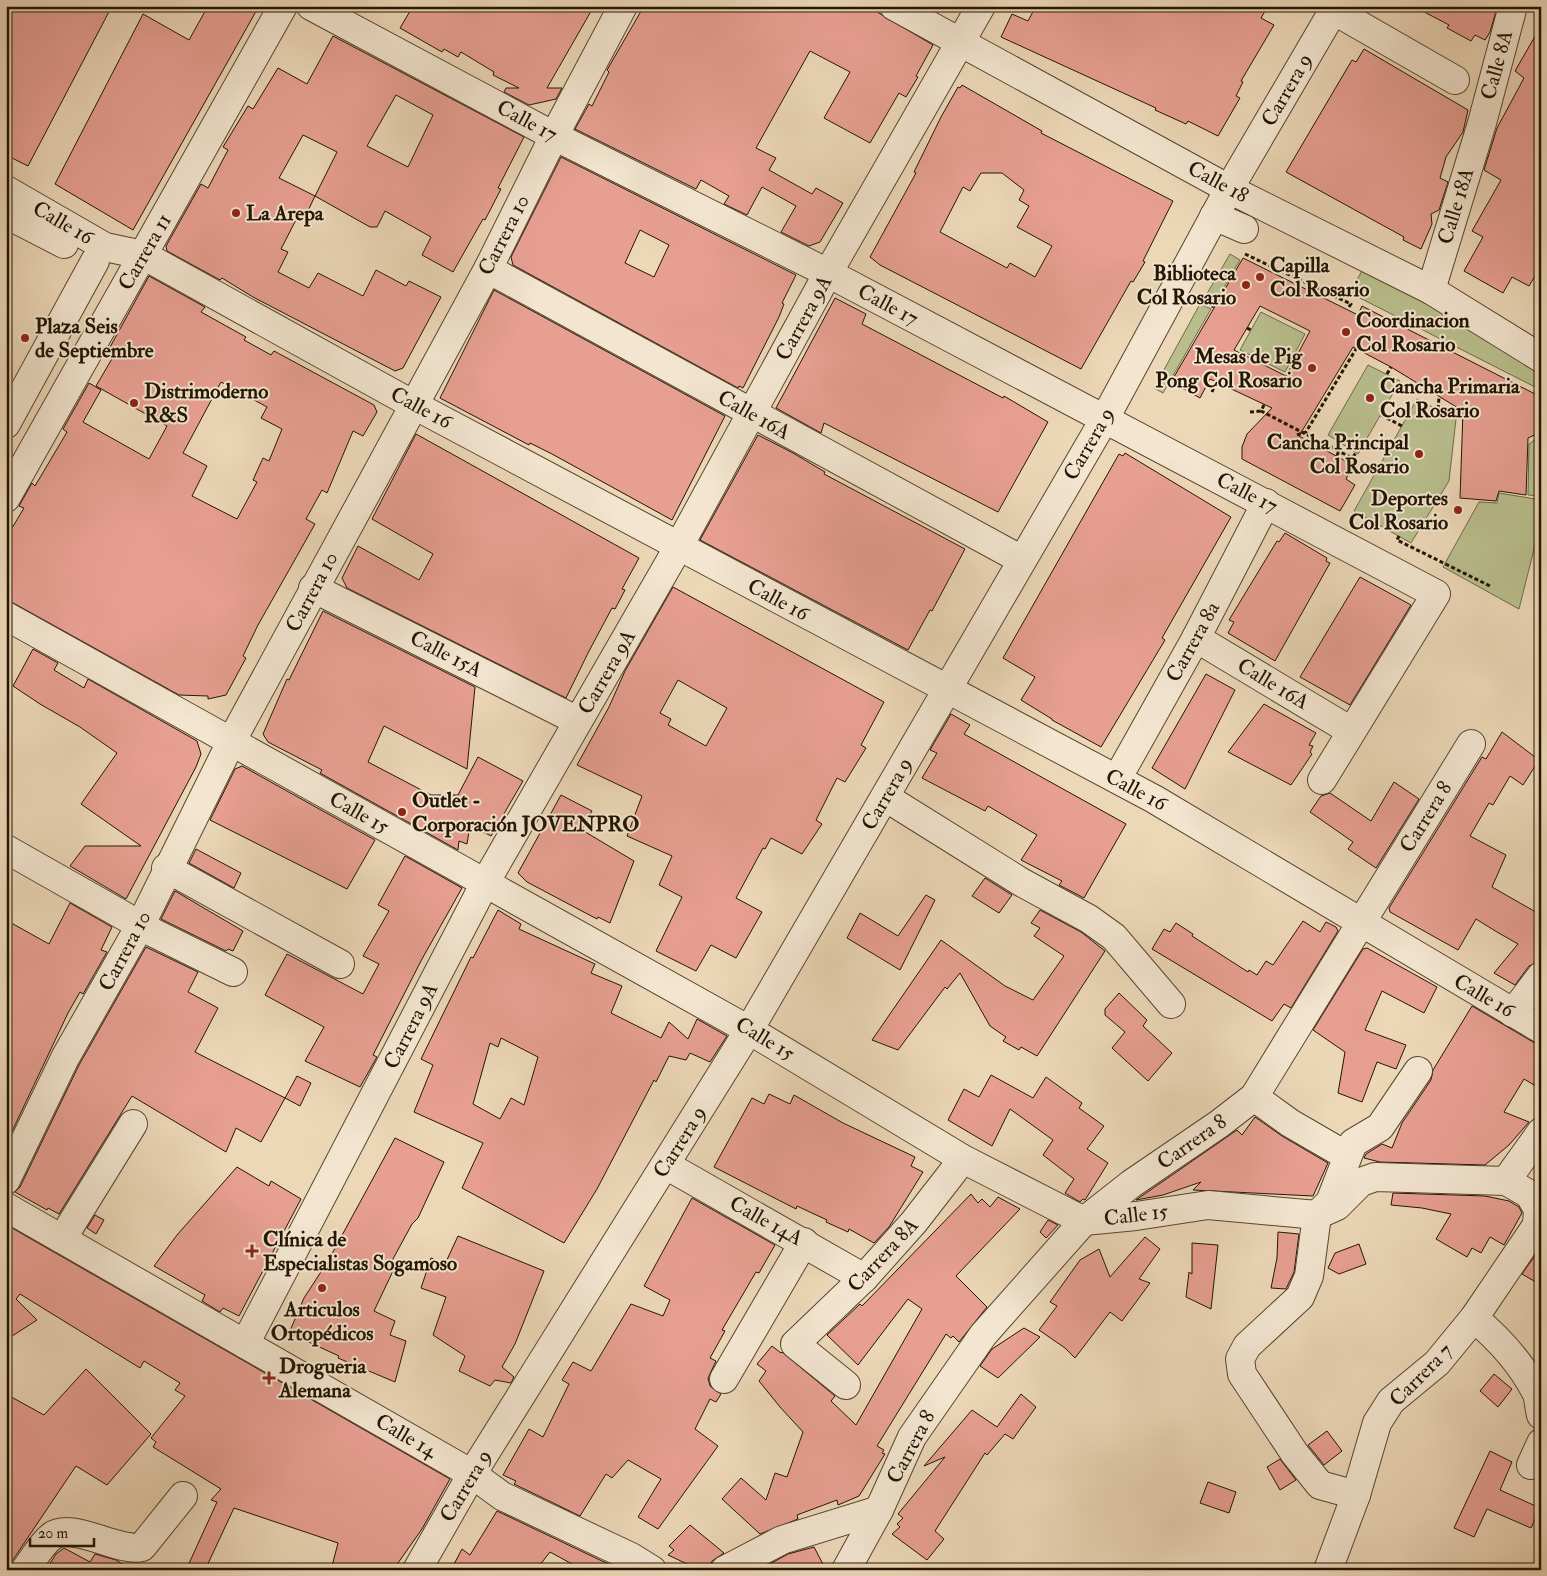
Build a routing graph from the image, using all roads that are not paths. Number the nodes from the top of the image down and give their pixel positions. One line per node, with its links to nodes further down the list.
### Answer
1 (283, 6): 17 (street, Carrera 11)
2 (311, 6): 11 (street, Calle 17)
3 (623, 6): 11 (street, Carrera 10)
4 (894, 6): 8 (street, Calle 18)
5 (981, 6): 8 (street, Carrera 9A)
6 (1513, 6): 10 (street, Calle 8A)
7 (1335, 8): 9 (street); 12 (street, Carrera 9)
8 (962, 42): 12 (street, Calle 18); 20 (street, Carrera 9A)
9 (1455, 80)
10 (1482, 123): 22 (street, Calle 18A)
11 (554, 136): 19 (street, Carrera 10); 20 (street, Calle 17)
12 (1229, 189): 15 (street, Carrera 9); 22 (street, Calle 18)
13 (6, 190): 17 (street, Calle 16)
14 (6, 214): 18 (street, Calle 16)
15 (1214, 216): 16 (street); 26 (street, Carrera 9)
16 (1240, 239)
17 (143, 256): 21 (street, Carrera 11); 24 (street, Calle 16)
18 (95, 261): 21 (street, Calle 16); 27 (street, Carrera 11)
19 (488, 269): 24 (street, Carrera 10); 25 (street, Calle 16A)
20 (828, 273): 25 (street, Carrera 9A); 26 (street, Calle 17)
21 (129, 279): 28 (street, Carrera 11)
22 (1431, 290): 23 (street, Calle 18)
23 (1541, 358)
24 (414, 405): 30 (street, Calle 16); 32 (street, Carrera 10)
25 (751, 414): 30 (street, Carrera 9A); 31 (street, Calle 16A)
26 (1104, 420): 29 (street, Calle 17); 31 (street, Carrera 9)
27 (6, 424)
28 (6, 498)
29 (1266, 503): 34 (street, Carrera 8a); 37 (street, Calle 17)
30 (679, 546): 35 (street, Calle 16); 36 (street, Carrera 9A)
31 (1022, 560): 35 (street, Carrera 9)
32 (314, 588): 36 (street, Calle 15A); 38 (street, Carrera 10)
33 (6, 616): 38 (street, Calle 15)
34 (1196, 638): 37 (street, Calle 16A); 40 (street, Carrera 8a)
35 (947, 690): 40 (street, Calle 16); 42 (street, Carrera 9)
36 (578, 721): 45 (street, Carrera 9A)
37 (1351, 731): 41 (street)
38 (231, 742): 44 (street, Carrera 10); 45 (street, Calle 15)
39 (1471, 744): 47 (street, Carrera 8)
40 (1117, 780): 47 (street, Calle 16)
41 (1322, 780)
42 (885, 796): 51 (street); 54 (street, Carrera 9)
43 (6, 849): 46 (street)
44 (166, 868): 46 (street, Carrera 10); 48 (street)
45 (485, 883): 54 (street, Calle 15); 72 (street, Carrera 9A)
46 (140, 924): 49 (street); 62 (street, Carrera 10)
47 (1361, 924): 52 (street, Calle 16); 56 (street, Carrera 8)
48 (340, 964)
49 (233, 972)
50 (1541, 976): 52 (street)
51 (1171, 1004)
52 (1513, 1013): 53 (street, Calle 16)
53 (1541, 1029)
54 (749, 1030): 60 (street, Calle 15); 61 (street, Carrera 9)
55 (1418, 1071): 59 (street)
56 (1254, 1097): 59 (street); 66 (street, Carrera 8)
57 (133, 1124): 68 (street)
58 (1541, 1132): 63 (street)
59 (1346, 1156): 65 (street)
60 (963, 1158): 66 (street, Calle 15); 70 (street, Carrera 8A)
61 (666, 1165): 69 (street, Calle 14A); 76 (street, Carrera 9)
62 (6, 1180)
63 (1506, 1180): 65 (street); 67 (street)
64 (6, 1207): 68 (street, Calle 14)
65 (1317, 1215): 66 (street, Calle 15); 77 (street)
66 (1084, 1221): 79 (street, Carrera 8)
67 (1539, 1226): 71 (street, Carrera 7)
68 (62, 1239): 72 (street, Calle 14)
69 (804, 1242): 70 (street, Calle 14A); 73 (street)
70 (864, 1278): 74 (street, Carrera 8A)
71 (1474, 1318): 75 (street); 77 (street, Carrera 7)
72 (246, 1344): 76 (street, Calle 14)
73 (724, 1379)
74 (846, 1385)
75 (1541, 1415)
76 (472, 1474): 81 (street, Carrera 9); 82 (street, Calle 14)
77 (1356, 1495): 85 (street, Carrera 7)
78 (183, 1496): 80 (street)
79 (879, 1510): 83 (street, Carrera 8); 84 (street, Carrera 8)
80 (25, 1570)
81 (417, 1570)
82 (652, 1570)
83 (724, 1570)
84 (846, 1570)
85 (1328, 1570)

